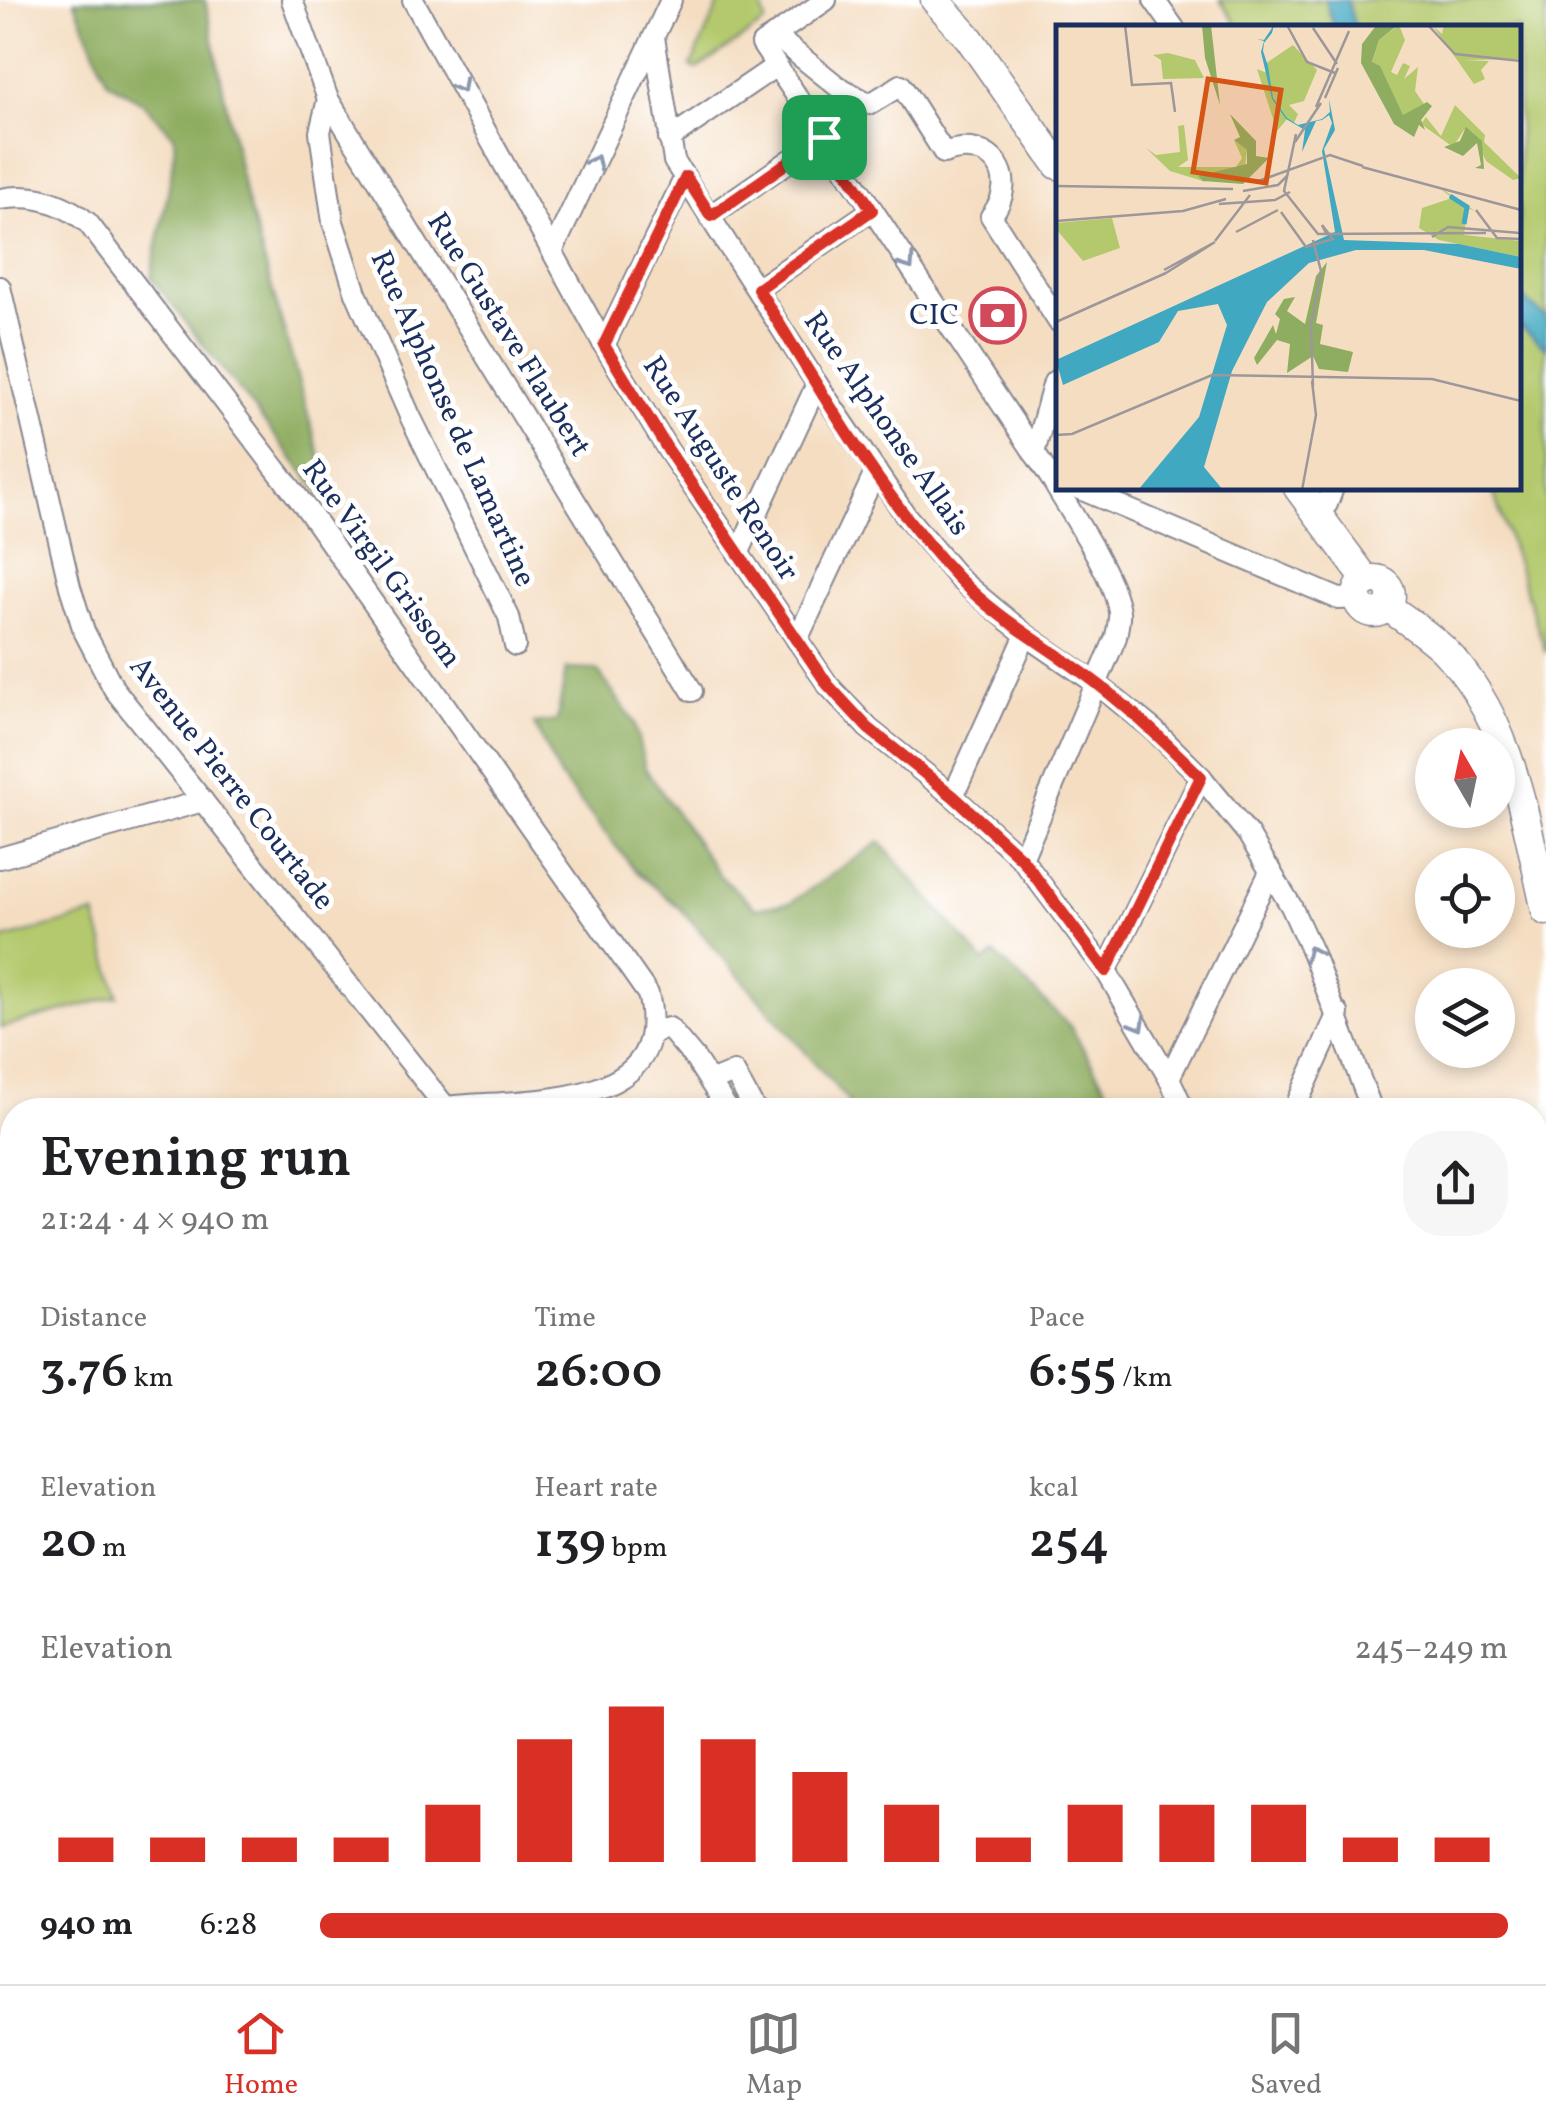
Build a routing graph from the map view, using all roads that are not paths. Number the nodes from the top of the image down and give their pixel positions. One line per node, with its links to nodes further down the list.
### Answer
1 (292, 0): 11 (street, Rue Gustave Flaubert)
2 (414, 0): 19 (street, Rue Auguste Renoir, one-way to 19)
3 (671, 0): 9 (street)
4 (826, 0): 8 (street)
5 (936, 0): 14 (street)
6 (1154, 0): 7 (street)
7 (1172, 25)
8 (774, 35): 10 (street); 22 (street)
9 (654, 37): 13 (street, Rue Alphonse Allais); 19 (street, one-way to 9)
10 (776, 66): 12 (street); 13 (street)
11 (328, 99): 38 (street, Rue Alphonse de Lamartine); 40 (street, Rue Gustave Flaubert)
12 (824, 137): 17 (street); 18 (street)
13 (669, 139): 15 (street, Rue Alphonse Allais)
14 (1056, 162)
15 (686, 177): 18 (street, Rue Alphonse Allais); 23 (street)
16 (0, 200): 50 (street, Rue Virgil Grissom)
17 (872, 210): 21 (street); 26 (street, one-way to 26)
18 (711, 216): 21 (street, Rue Alphonse Allais)
19 (553, 250): 23 (street, Rue Auguste Renoir)
20 (0, 287): 43 (street, Avenue Pierre Courtade)
21 (758, 289): 25 (street, Rue Alphonse Allais)
22 (1056, 318)
23 (604, 345): 34 (street, Rue Auguste Renoir)
24 (1056, 380): 26 (street)
25 (817, 384): 27 (street, Rue Alphonse Allais); 34 (street)
26 (1034, 453): 28 (street)
27 (876, 471): 36 (street, Rue Alphonse Allais); 37 (street)
28 (1054, 477)
29 (1061, 490): 39 (street)
30 (1083, 490): 35 (street)
31 (1299, 490): 33 (street)
32 (1333, 490): 33 (street)
33 (1317, 514): 35 (street)
34 (738, 554): 37 (street, Rue Auguste Renoir)
35 (1362, 590): 47 (street)
36 (1026, 635): 39 (street, Rue Alphonse Allais); 42 (street)
37 (797, 640): 42 (street, Rue Auguste Renoir)
38 (515, 646)
39 (1098, 684): 41 (street, Rue Alphonse Allais); 45 (street)
40 (692, 691)
41 (1201, 777): 46 (street, Rue Alphonse Allais); 48 (street)
42 (953, 796): 45 (street, Rue Auguste Renoir)
43 (202, 801): 44 (street); 53 (street, Avenue Pierre Courtade)
44 (0, 858)
45 (1022, 859): 48 (street, Rue Auguste Renoir)
46 (1271, 870): 49 (street, Rue Alphonse Allais, one-way to 46); 51 (street)
47 (1546, 911)
48 (1106, 971): 51 (street, Rue Auguste Renoir, one-way to 51)
49 (1338, 1013): 58 (street); 59 (street, Rue Alphonse Allais)
50 (652, 1032): 52 (street); 54 (street)
51 (1169, 1078): 57 (street, Rue Auguste Renoir)
52 (710, 1082): 55 (street); 56 (street)
53 (439, 1098)
54 (581, 1098)
55 (720, 1098)
56 (748, 1098)
57 (1178, 1098)
58 (1299, 1098)
59 (1368, 1098)

